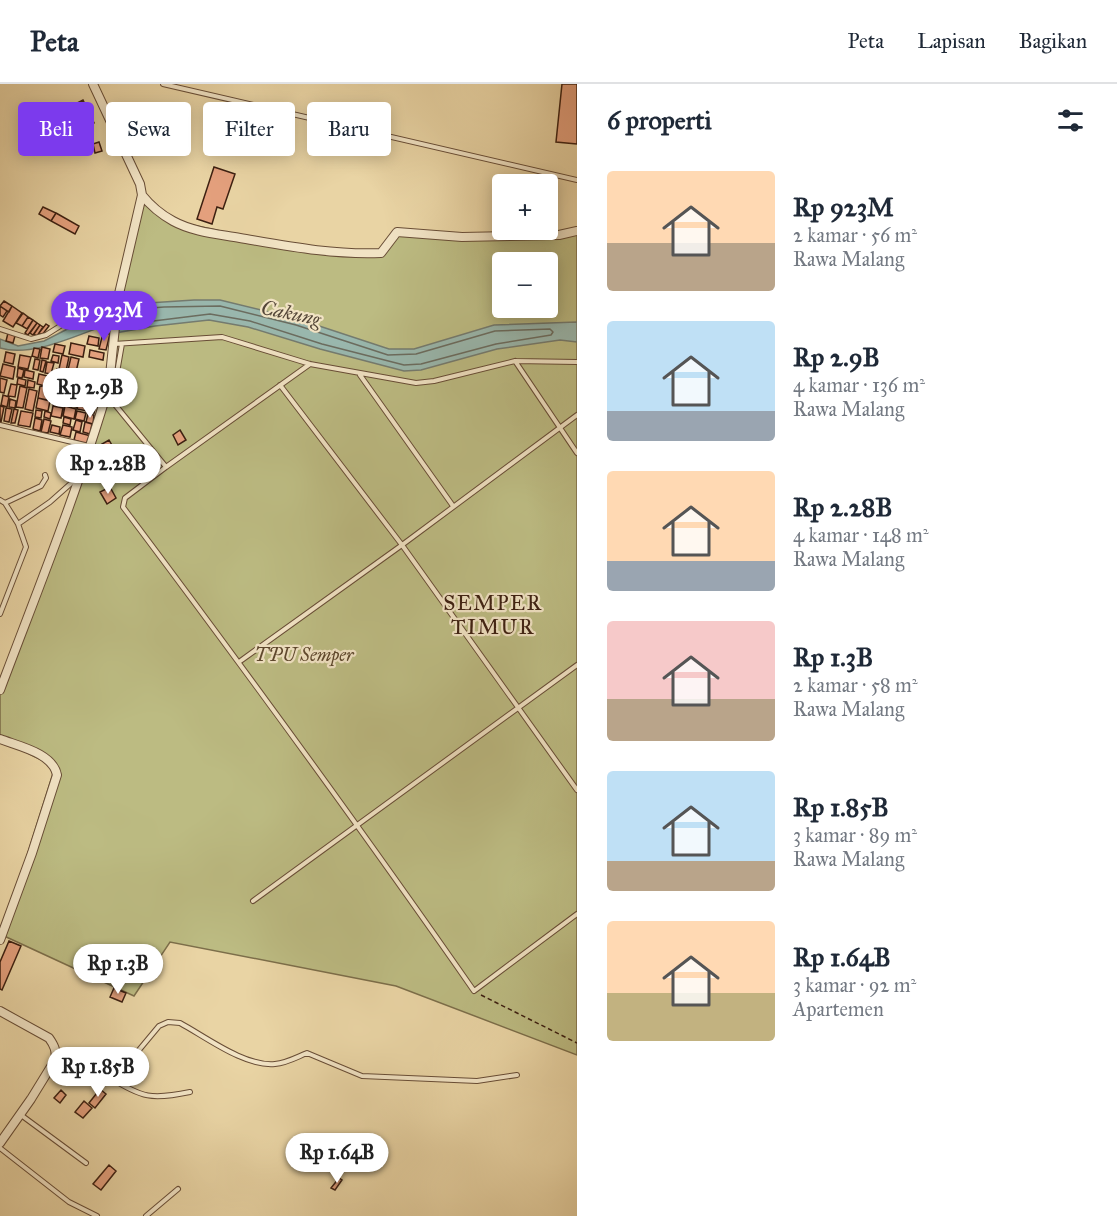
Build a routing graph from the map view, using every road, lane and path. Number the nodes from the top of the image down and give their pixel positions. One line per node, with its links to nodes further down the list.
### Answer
1 (93, 84): 4 (street)
2 (163, 84): 3 (lane)
3 (577, 180)
4 (142, 195): 5 (street); 6 (street)
5 (577, 231)
6 (118, 300): 7 (lane); 8 (street)
7 (0, 328)
8 (118, 344): 11 (lane); 17 (street); 19 (lane)
9 (515, 361): 10 (lane); 12 (lane); 16 (lane)
10 (577, 362)
11 (310, 364): 12 (lane); 13 (lane)
12 (359, 374): 24 (lane)
13 (280, 385): 19 (lane); 26 (lane)
14 (577, 415): 16 (lane)
15 (0, 424): 17 (lane)
16 (559, 429): 18 (lane); 24 (lane)
17 (90, 447): 21 (street)
18 (577, 453)
19 (166, 467): 28 (lane)
20 (45, 475): 23 (lane)
21 (79, 476): 25 (lane); 30 (street)
22 (0, 500): 23 (lane)
23 (5, 503): 25 (lane)
24 (453, 507): 26 (lane)
25 (18, 524): 27 (lane)
26 (402, 545): 28 (lane); 31 (lane)
27 (0, 614)
28 (239, 662): 34 (lane)
29 (577, 665): 31 (lane)
30 (0, 690)
31 (517, 707): 33 (lane); 34 (lane)
32 (0, 739): 37 (street)
33 (577, 790)
34 (358, 825): 35 (lane); 38 (lane)
35 (254, 901)
36 (577, 914): 38 (lane)
37 (0, 940)
38 (474, 991): 40 (path)
39 (0, 1011): 41 (street)
40 (577, 1042)
41 (55, 1050): 43 (lane); 45 (street)
42 (517, 1075): 43 (lane)
43 (109, 1077): 44 (lane)
44 (190, 1092)
45 (21, 1114): 46 (street); 48 (lane)
46 (0, 1143)
47 (0, 1148): 50 (lane)
48 (86, 1163)
49 (178, 1189): 51 (lane)
50 (97, 1216)
51 (146, 1216)

